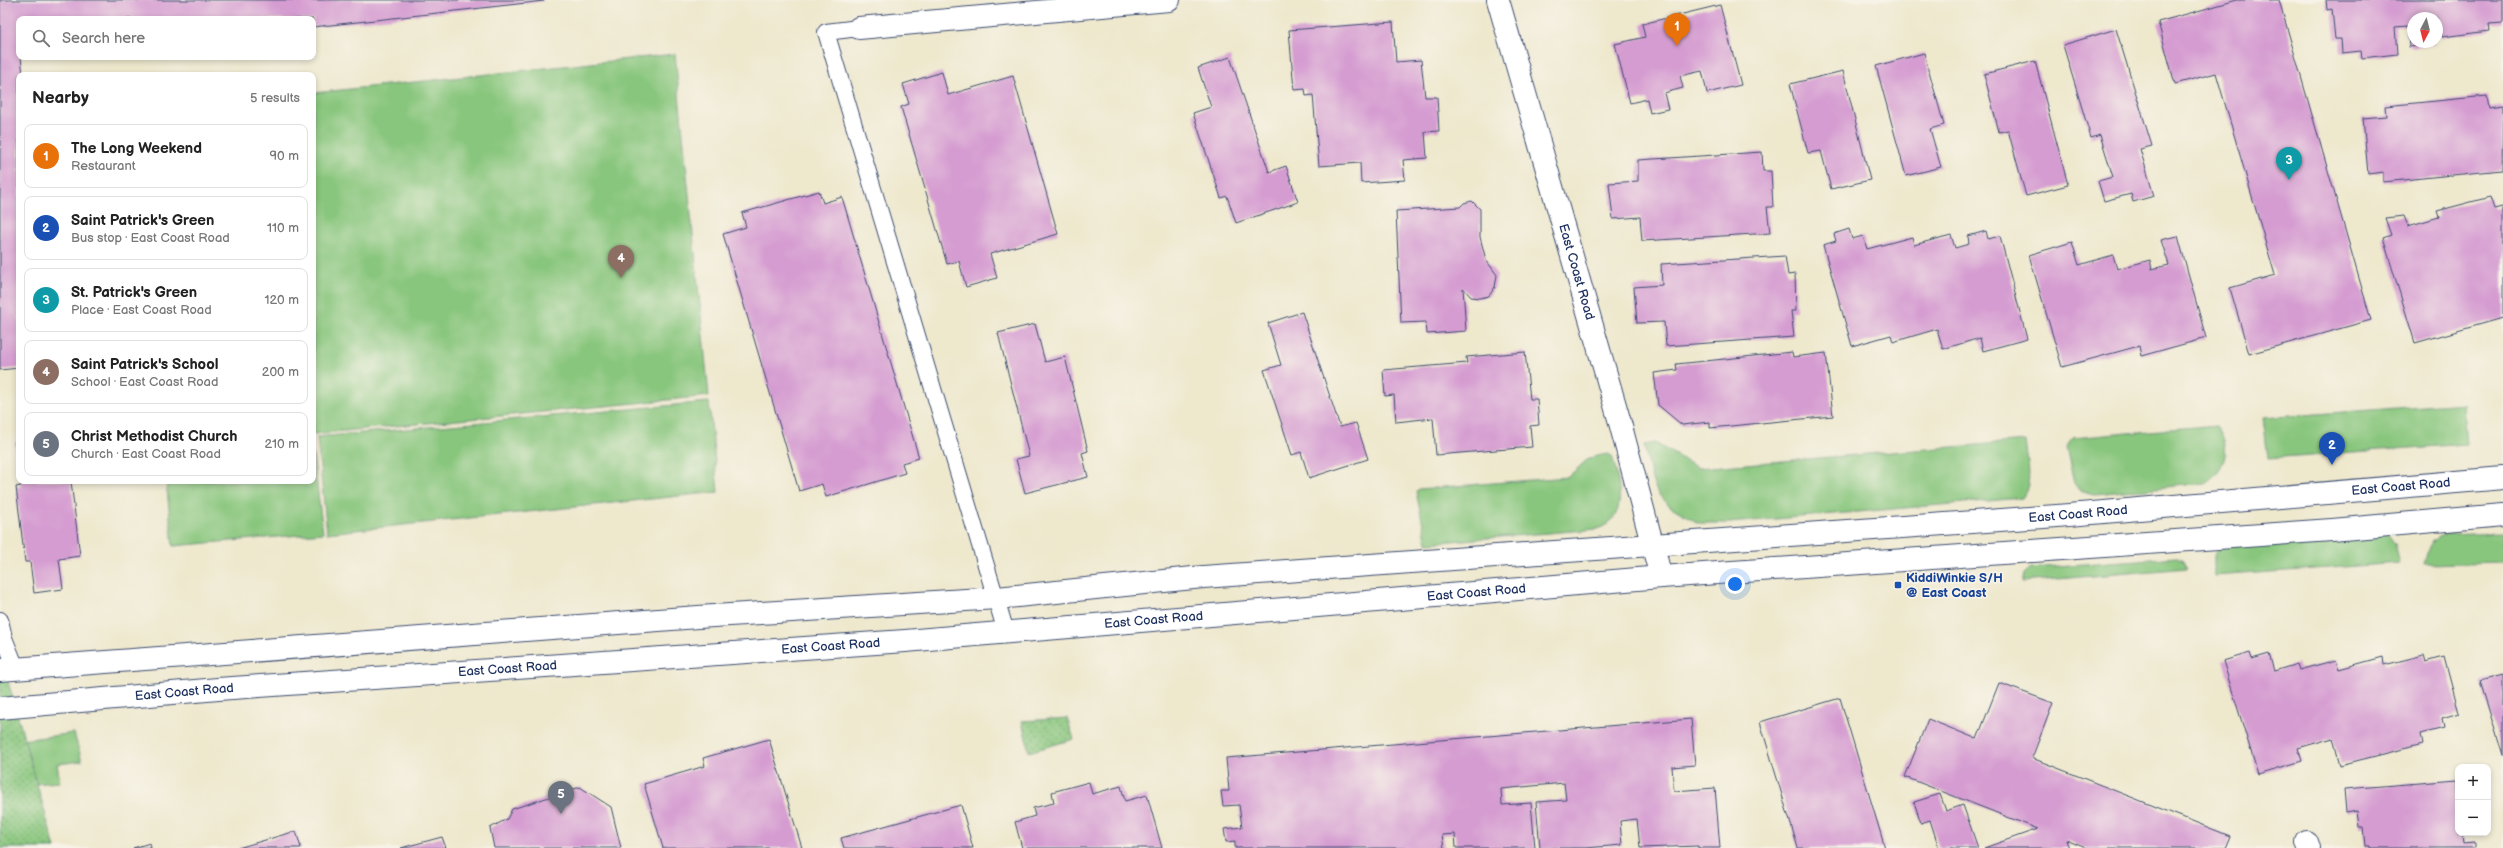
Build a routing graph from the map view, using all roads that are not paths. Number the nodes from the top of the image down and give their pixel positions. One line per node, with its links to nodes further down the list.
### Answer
1 (1169, 0): 3 (main road)
2 (1498, 0): 6 (main road, East Coast Road)
3 (859, 28): 8 (lane)
4 (2503, 478): 6 (main road, East Coast Road)
5 (2503, 515): 7 (main road, East Coast Road)
6 (1654, 543): 7 (main road, East Coast Road); 8 (main road, East Coast Road)
7 (1661, 577): 10 (main road, East Coast Road)
8 (997, 598): 10 (lane); 11 (main road, East Coast Road)
9 (0, 620): 11 (lane)
10 (1006, 632): 12 (main road, East Coast Road)
11 (8, 669)
12 (0, 708)

